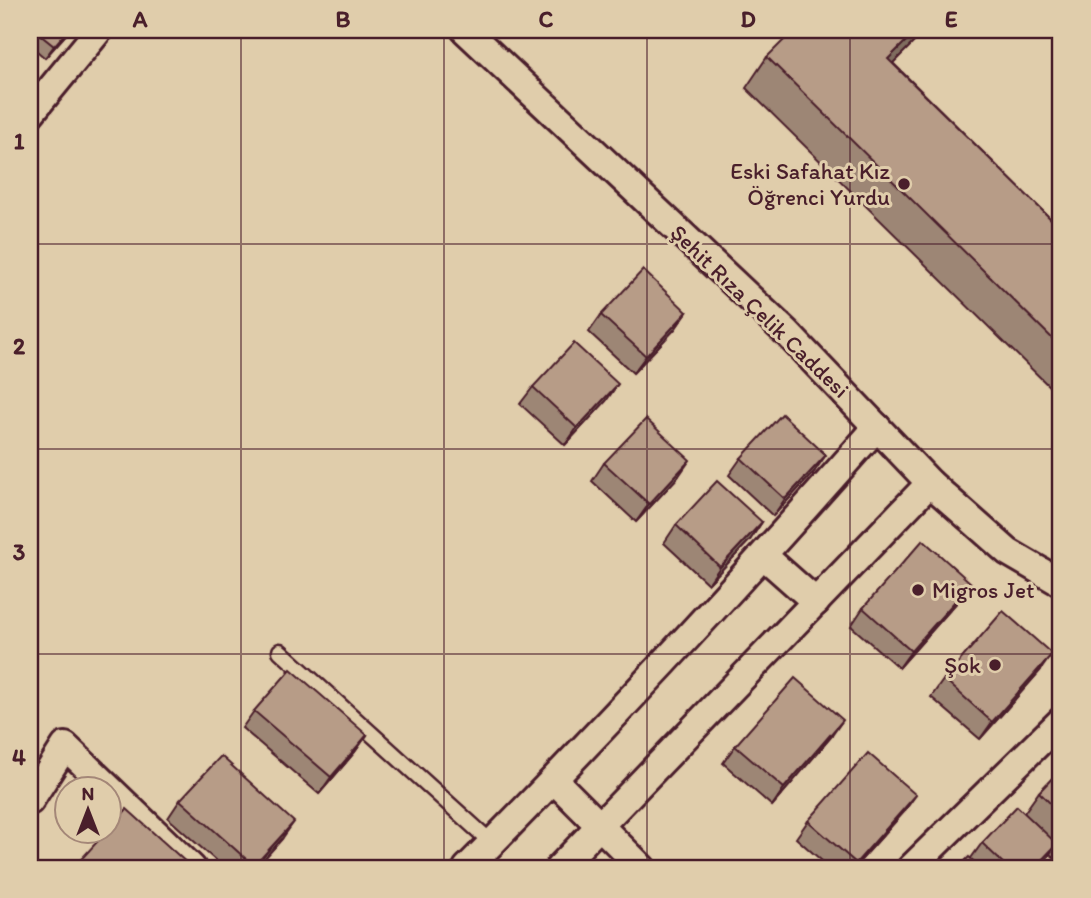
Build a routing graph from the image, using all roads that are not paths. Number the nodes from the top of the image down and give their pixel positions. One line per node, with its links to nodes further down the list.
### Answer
1 (99, 30): 3 (street)
2 (465, 30): 4 (street, Şehit Rıza Çelik Caddesi)
3 (30, 114)
4 (877, 427): 5 (street, Şehit Rıza Çelik Caddesi); 6 (street)
5 (930, 483): 7 (street, Şehit Rıza Çelik Caddesi); 8 (street)
6 (764, 556): 8 (street); 11 (street)
7 (1061, 583)
8 (816, 602): 13 (street)
9 (280, 651): 14 (lane)
10 (1061, 721): 19 (street)
11 (554, 780): 13 (street); 14 (street)
12 (30, 801): 15 (street)
13 (602, 825): 17 (street); 18 (street)
14 (492, 843): 16 (street)
15 (192, 868)
16 (467, 868)
17 (559, 868)
18 (642, 868)
19 (911, 868)

